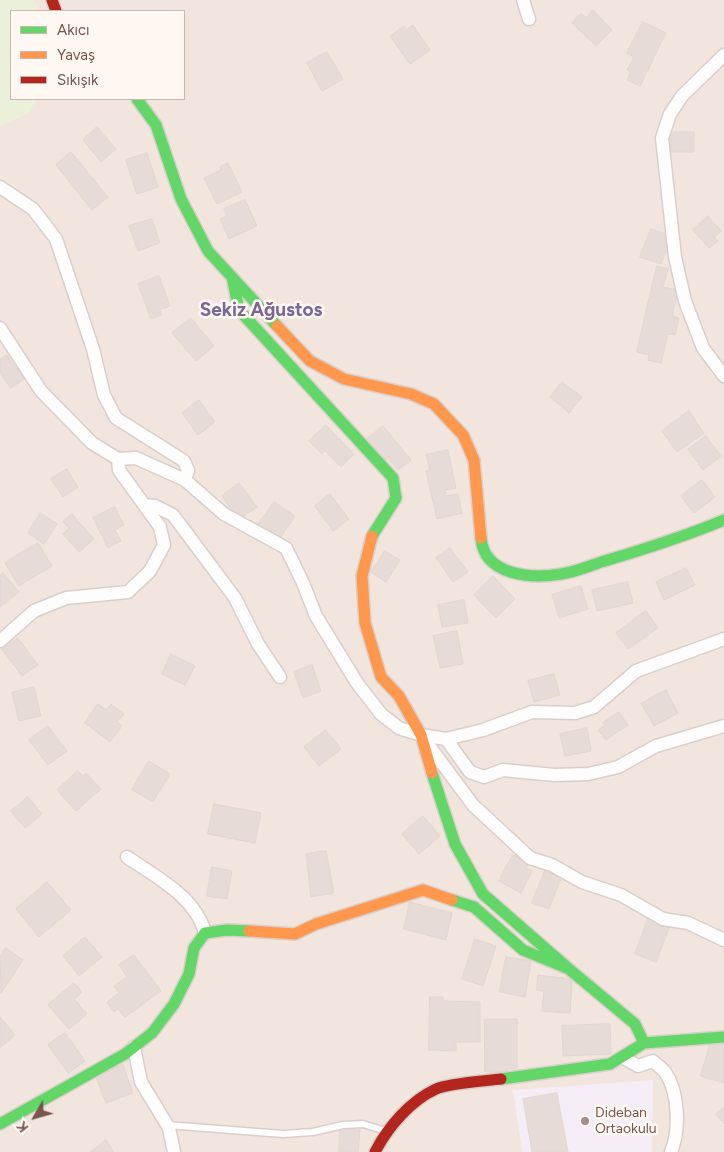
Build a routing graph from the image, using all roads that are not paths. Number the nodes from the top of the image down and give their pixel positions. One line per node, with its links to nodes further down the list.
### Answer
1 (523, 0): 2 (street)
2 (528, 19)
3 (724, 55): 8 (street)
4 (138, 100): 6 (street)
5 (0, 187): 10 (street)
6 (232, 277): 12 (street); 17 (street)
7 (0, 328): 9 (street)
8 (724, 376)
9 (118, 459): 10 (street); 11 (street)
10 (185, 480): 17 (street)
11 (144, 505): 14 (street); 15 (street)
12 (724, 520)
13 (724, 639): 18 (street)
14 (0, 641)
15 (280, 677)
16 (724, 726): 18 (street)
17 (421, 735): 18 (street); 21 (street); 22 (street)
18 (446, 739)
19 (126, 857): 20 (street)
20 (205, 933): 22 (street); 25 (street)
21 (724, 940)
22 (568, 969): 24 (street)
23 (724, 1037): 24 (street)
24 (644, 1043): 26 (street)
25 (134, 1047): 27 (street); 28 (street)
26 (622, 1057): 29 (street); 32 (street)
27 (0, 1124)
28 (167, 1125): 29 (lane); 30 (street)
29 (388, 1131): 31 (street)
30 (174, 1152)
31 (376, 1152)
32 (671, 1152)

